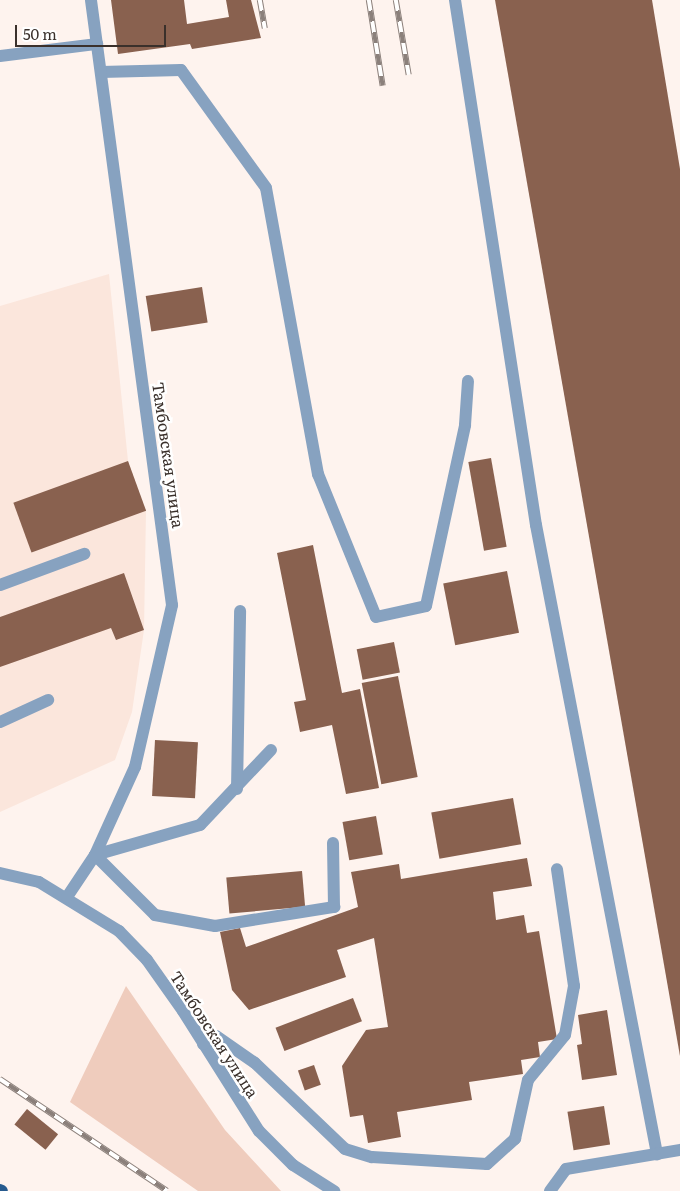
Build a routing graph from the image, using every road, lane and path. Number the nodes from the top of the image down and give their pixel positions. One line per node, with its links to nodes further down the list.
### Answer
1 (92, 0): 3 (street, Тамбовская улица)
2 (455, 0): 21 (street)
3 (97, 44): 4 (street); 5 (street, Тамбовская улица)
4 (0, 56)
5 (102, 72): 6 (street); 15 (street, Тамбовская улица)
6 (468, 381)
7 (84, 554): 8 (street)
8 (0, 584)
9 (240, 611): 13 (street)
10 (48, 700): 11 (street)
11 (0, 722)
12 (271, 750): 13 (street)
13 (237, 789): 15 (street)
14 (333, 843): 15 (street)
15 (95, 855): 18 (street, Тамбовская улица)
16 (558, 869): 19 (street)
17 (0, 874): 18 (street, Тамбовская улица)
18 (68, 896): 19 (street, Тамбовская улица)
19 (203, 1044): 22 (street, Тамбовская улица)
20 (680, 1150): 21 (street)
21 (657, 1154): 23 (street)
22 (334, 1191)
23 (550, 1191)

